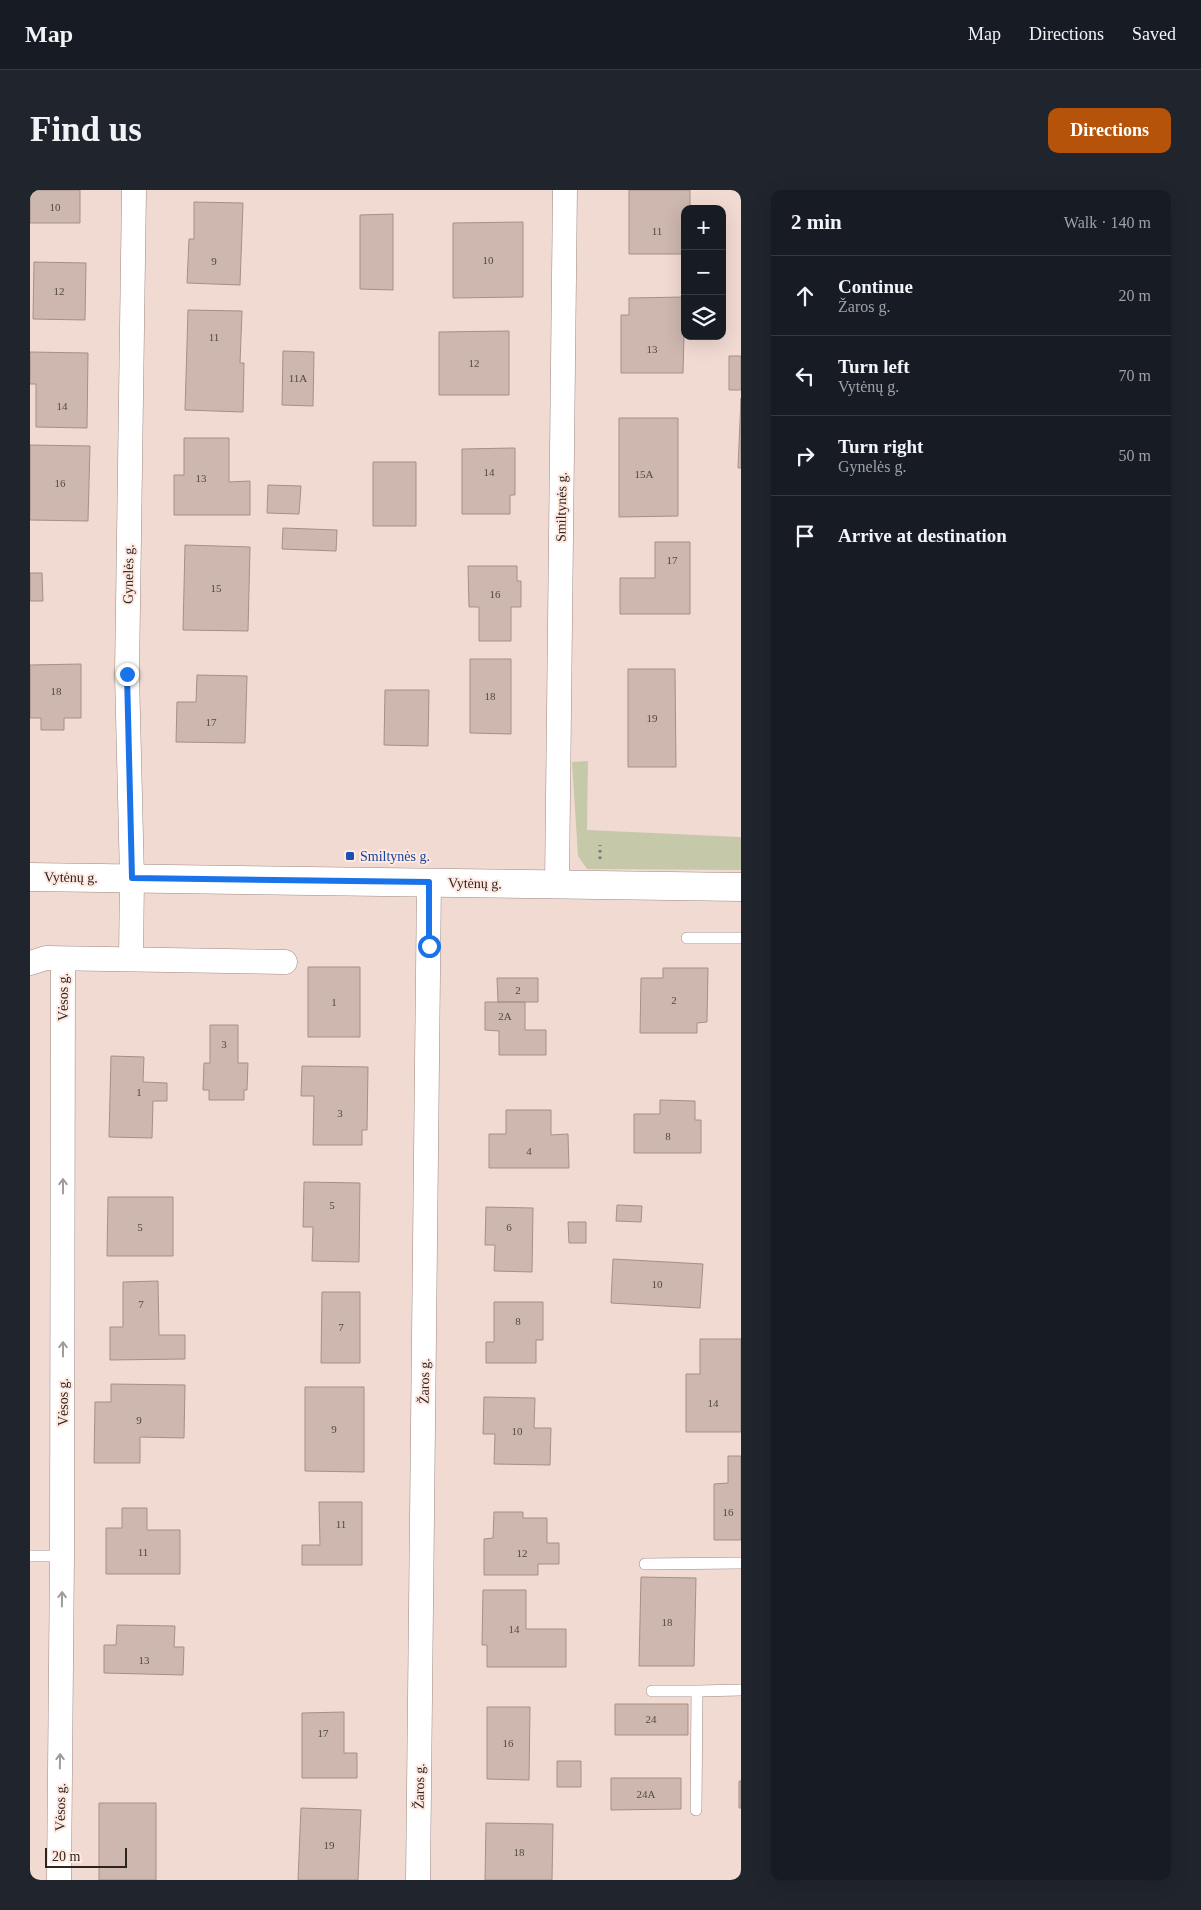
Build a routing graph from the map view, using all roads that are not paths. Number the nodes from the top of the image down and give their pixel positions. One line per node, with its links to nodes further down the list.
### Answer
1 (134, 190): 4 (street, Gynelės g.)
2 (565, 190): 6 (street, Smiltynės g.)
3 (30, 877): 4 (main road, Vytėnų g.)
4 (132, 878): 5 (main road, Vytėnų g.); 11 (street, Gynelės g.)
5 (429, 882): 6 (main road, Vytėnų g.); 23 (street, Žaros g.)
6 (557, 884): 7 (main road, Vytėnų g.)
7 (741, 886)
8 (687, 938): 9 (lane)
9 (741, 938)
10 (63, 959): 11 (street); 13 (street, Vėsos g.); 15 (street, Vėsos g., one-way to 10)
11 (131, 959): 12 (street)
12 (285, 962)
13 (30, 963)
14 (30, 1556): 15 (lane)
15 (62, 1556): 22 (street, Vėsos g., one-way to 15)
16 (741, 1563): 17 (lane)
17 (645, 1564)
18 (741, 1690): 20 (lane)
19 (652, 1691): 20 (lane)
20 (697, 1691): 21 (lane)
21 (696, 1810)
22 (59, 1880)
23 (418, 1880)

